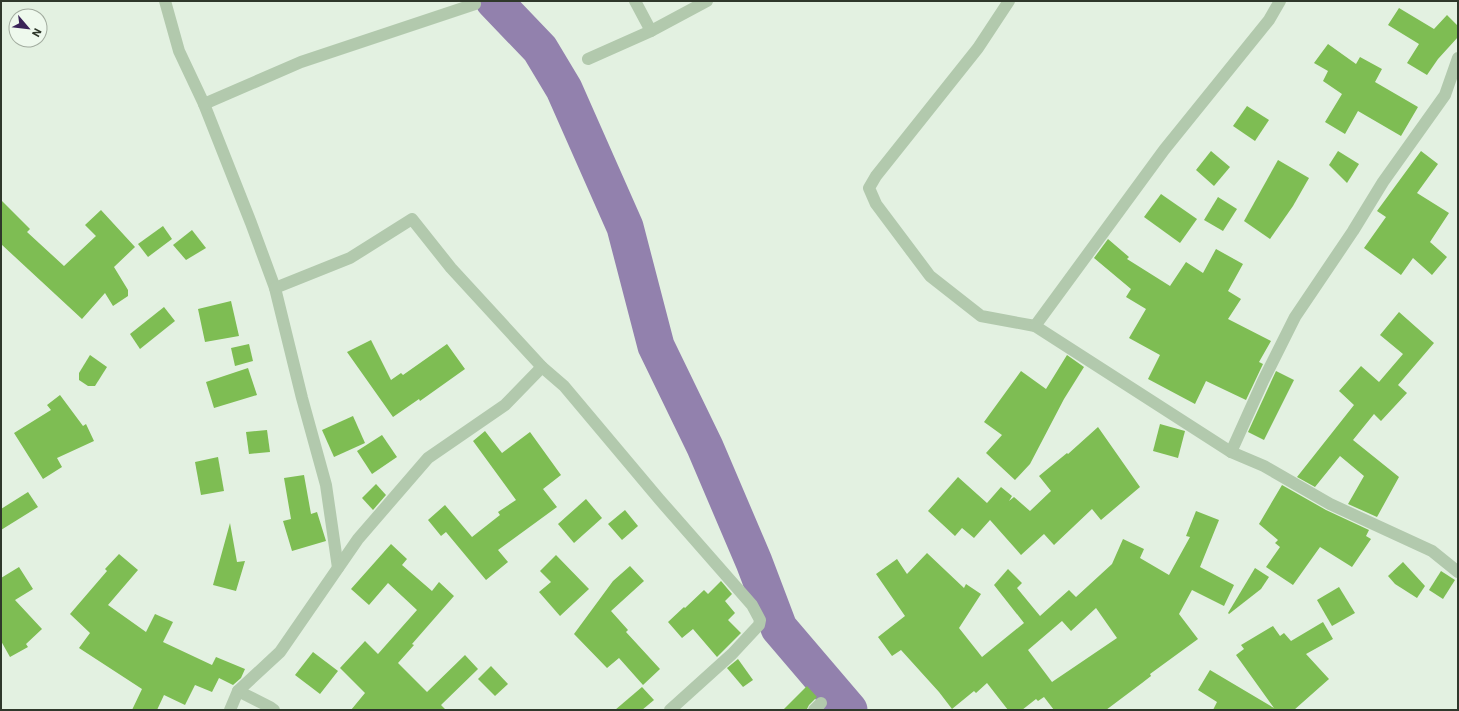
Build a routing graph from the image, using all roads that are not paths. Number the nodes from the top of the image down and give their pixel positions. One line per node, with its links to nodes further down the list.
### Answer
1 (165, 1): 10 (street)
2 (635, 1): 7 (street)
3 (707, 1): 7 (street)
4 (1009, 1): 12 (street)
5 (1280, 1): 12 (street)
6 (475, 4): 10 (street)
7 (651, 31): 9 (street)
8 (1458, 58): 14 (street)
9 (588, 59)
10 (204, 104): 11 (street)
11 (275, 288): 13 (street); 15 (street)
12 (1035, 326): 14 (street)
13 (542, 367): 15 (street); 20 (street)
14 (1231, 452): 16 (street)
15 (338, 568): 17 (street)
16 (1458, 572)
17 (238, 691): 18 (street); 19 (street)
18 (230, 710)
19 (274, 710)
20 (670, 710)

